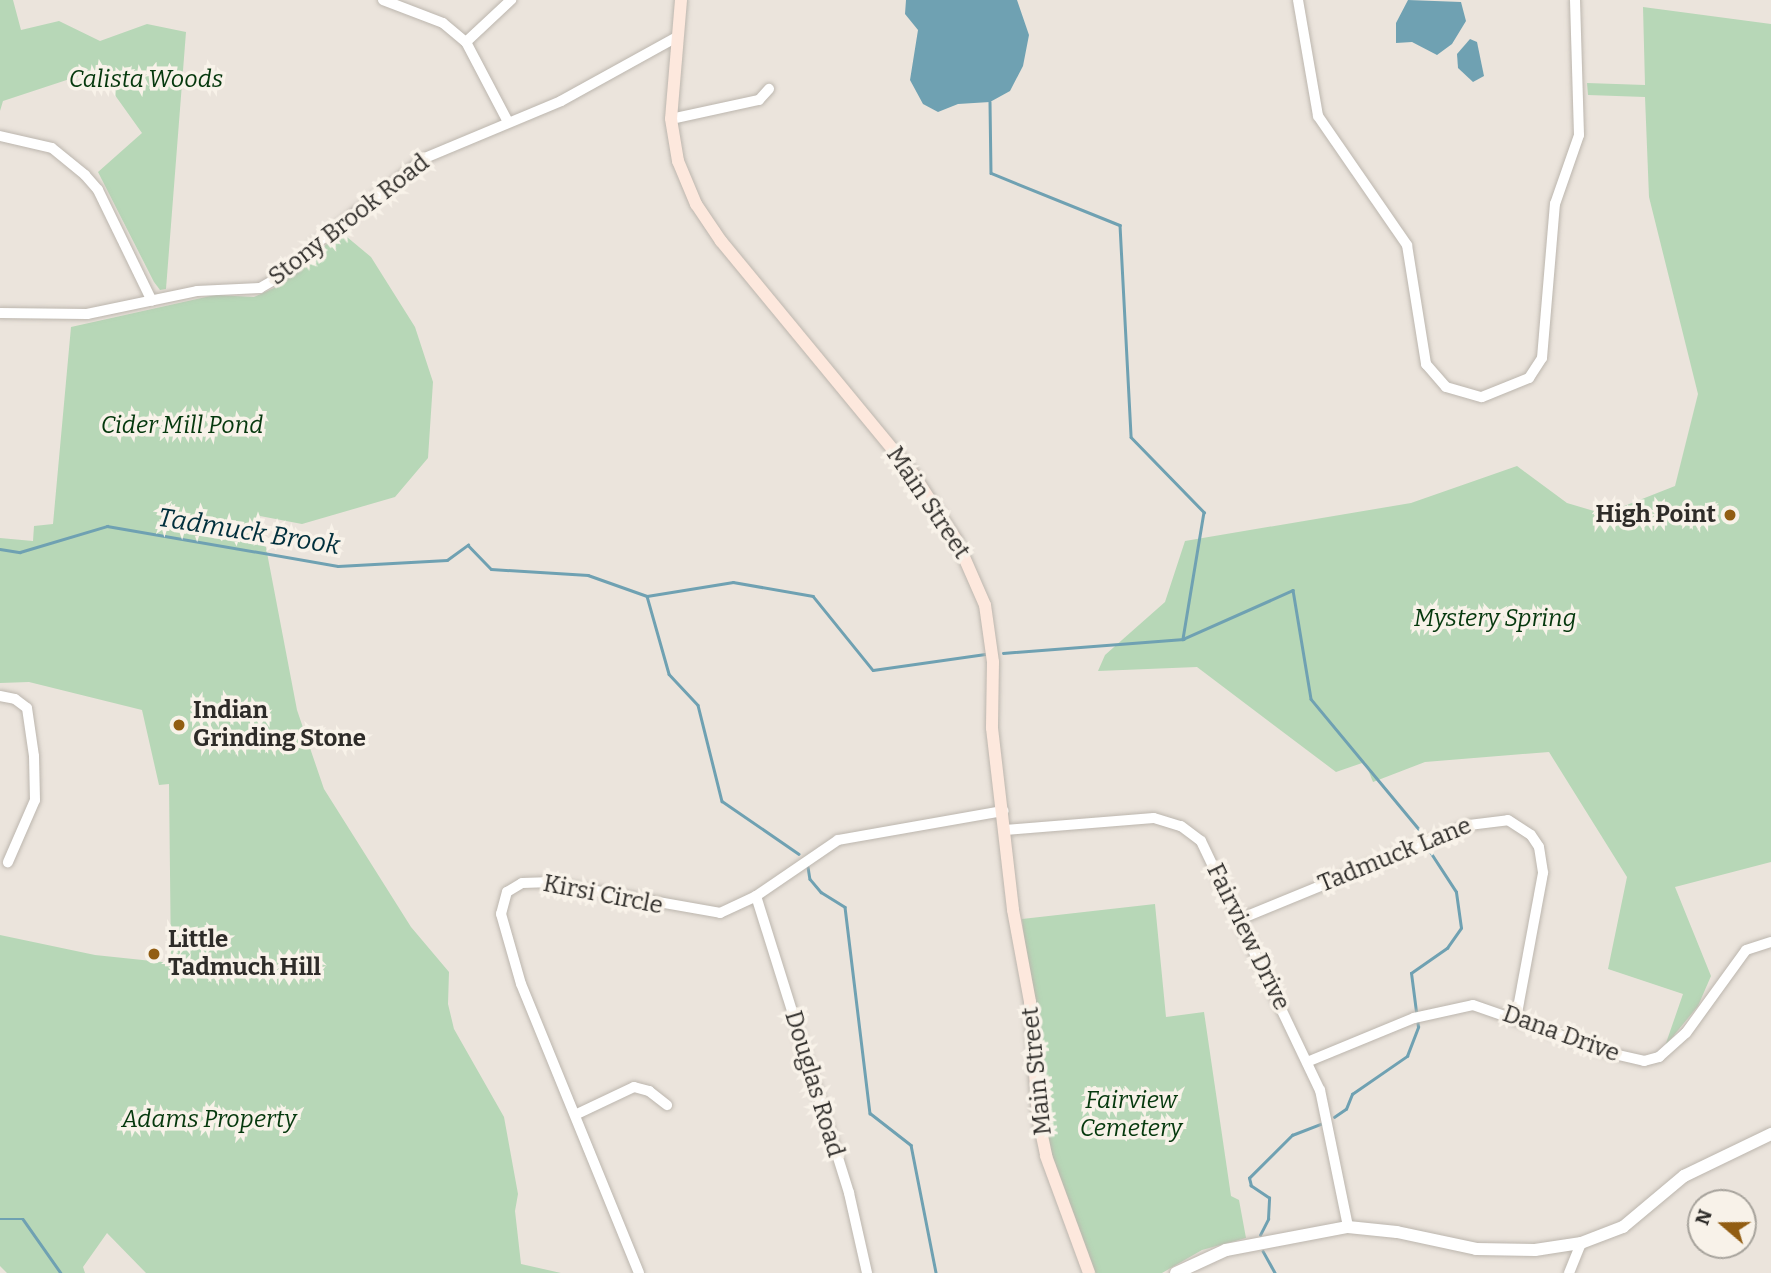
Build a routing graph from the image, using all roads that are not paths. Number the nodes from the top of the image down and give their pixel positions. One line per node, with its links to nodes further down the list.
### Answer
1 (383, 0): 7 (street)
2 (511, 0): 7 (street)
3 (681, 0): 6 (main road, Main Street)
4 (1298, 0): 5 (street)
5 (1575, 0)
6 (675, 38): 9 (main road, Main Street); 10 (street, Stony Brook Road)
7 (466, 42): 10 (street)
8 (769, 89): 9 (street)
9 (671, 119): 15 (main road, Main Street)
10 (508, 122): 12 (street, Stony Brook Road)
11 (0, 136): 12 (street)
12 (152, 301): 13 (street, Stony Brook Road)
13 (0, 313)
14 (0, 696): 17 (street)
15 (1003, 811): 16 (main road, Main Street); 18 (street, Kirsi Circle)
16 (1005, 830): 19 (street, Fairview Drive); 30 (main road, Main Street)
17 (8, 862)
18 (755, 896): 24 (street, Kirsi Circle); 29 (street, Douglas Road)
19 (1240, 919): 21 (street, Tadmuck Lane); 22 (street, Fairview Drive)
20 (1771, 942): 21 (street, Dana Drive)
21 (1516, 1018): 22 (street, Dana Drive)
22 (1307, 1062): 26 (street, Fairview Drive)
23 (667, 1105): 24 (street)
24 (577, 1114): 28 (street, Kirsi Circle)
25 (1771, 1134): 27 (street)
26 (1348, 1227): 27 (street); 31 (street)
27 (1581, 1243): 32 (street)
28 (639, 1273)
29 (867, 1273)
30 (1089, 1273)
31 (1177, 1273)
32 (1569, 1273)

